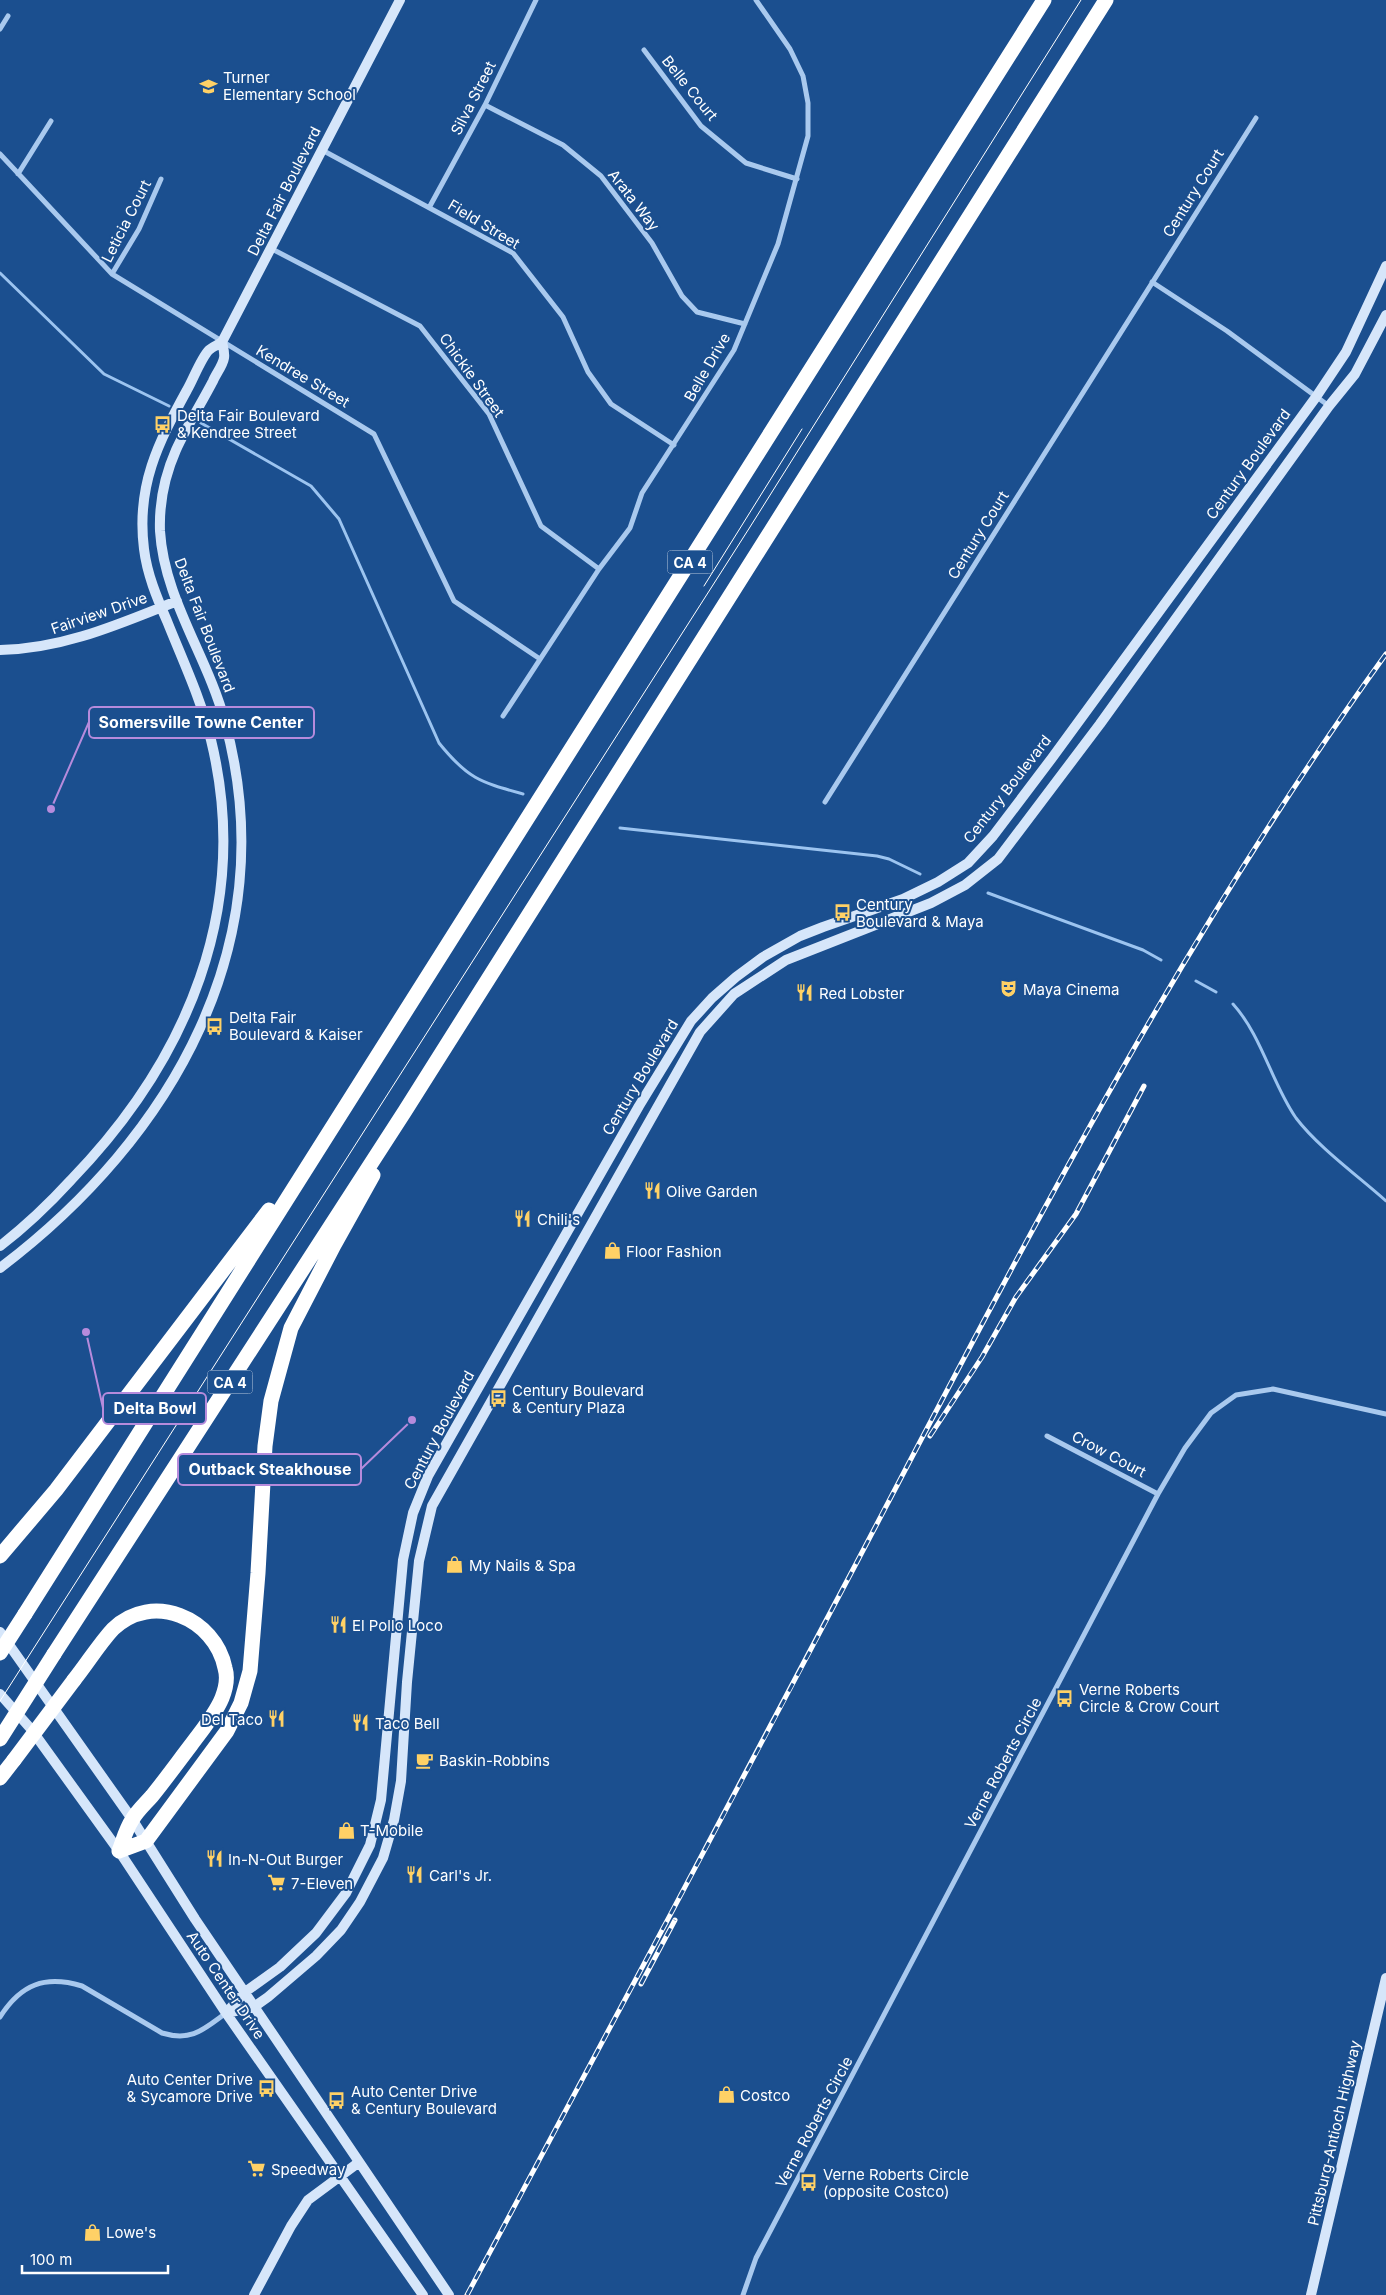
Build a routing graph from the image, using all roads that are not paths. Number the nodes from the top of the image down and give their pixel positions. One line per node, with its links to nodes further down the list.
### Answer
1 (400, 0): 12 (street, Delta Fair Boulevard)
2 (536, 0): 9 (street, Silva Street)
3 (756, 0): 16 (street, Belle Drive)
4 (1044, 0): 36 (highway, CA 4)
5 (1106, 0): 35 (highway, CA 4)
6 (8, 16): 7 (street)
7 (0, 29)
8 (644, 50): 16 (street, Belle Court)
9 (485, 104): 17 (street, Silva Street); 23 (street, Arata Way)
10 (1256, 118): 21 (street, Century Court)
11 (51, 121): 14 (street)
12 (322, 150): 17 (street, Field Street); 18 (street, Delta Fair Boulevard)
13 (0, 154): 14 (street, Kendree Street)
14 (18, 174): 20 (street, Kendree Street)
15 (161, 179): 20 (street, Leticia Court)
16 (797, 179): 23 (street, Belle Drive)
17 (430, 206): 27 (street, Field Street)
18 (272, 249): 24 (street, Delta Fair Boulevard); 28 (street, Chickie Street)
19 (1386, 266): 25 (street, Century Boulevard)
20 (112, 274): 24 (street, Kendree Street)
21 (1152, 282): 25 (street); 34 (street, Century Court)
22 (1386, 315): 26 (street, Century Boulevard)
23 (744, 324): 27 (street, Belle Drive)
24 (222, 342): 29 (street, Delta Fair Boulevard); 30 (street, Delta Fair Boulevard); 32 (street, Kendree Street)
25 (1316, 396): 26 (street); 52 (street, Century Boulevard)
26 (1329, 406): 53 (street, Century Boulevard)
27 (674, 445): 28 (street, Belle Drive)
28 (599, 569): 32 (street, Belle Drive)
29 (177, 601): 30 (street, Fairview Drive); 38 (street, Delta Fair Boulevard)
30 (161, 607): 31 (street, Fairview Drive); 37 (street, Delta Fair Boulevard)
31 (0, 650)
32 (540, 658): 33 (street, Belle Drive)
33 (503, 716)
34 (825, 802)
35 (405, 1111): 46 (highway, CA 4, bridge); 49 (highway)
36 (334, 1124): 42 (highway); 44 (highway, CA 4, bridge)
37 (0, 1246)
38 (0, 1268)
39 (1386, 1414): 41 (street, Verne Roberts Circle)
40 (1047, 1436): 41 (street, Crow Court)
41 (1158, 1494): 61 (street, Verne Roberts Circle)
42 (0, 1556)
43 (0, 1632): 48 (street, Auto Center Drive)
44 (0, 1653)
45 (0, 1694): 50 (street, Auto Center Drive)
46 (0, 1739)
47 (0, 1778): 48 (highway, bridge)
48 (132, 1819): 49 (street, Auto Center Drive); 50 (highway)
49 (146, 1841): 50 (highway); 52 (street, Auto Center Drive)
50 (119, 1851): 54 (street, Auto Center Drive)
51 (1386, 1978): 62 (street, Pittsburg-Antioch Highway)
52 (244, 1992): 53 (street, Auto Center Drive); 54 (street, Century Boulevard)
53 (254, 2007): 54 (street, Century Boulevard); 56 (street, Auto Center Drive)
54 (226, 2013): 55 (street); 57 (street, Auto Center Drive)
55 (0, 2016)
56 (358, 2163): 57 (street); 60 (street, Auto Center Drive)
57 (338, 2175): 58 (street); 59 (street, Auto Center Drive)
58 (254, 2295)
59 (423, 2295)
60 (449, 2295)
61 (743, 2295)
62 (1311, 2295)

